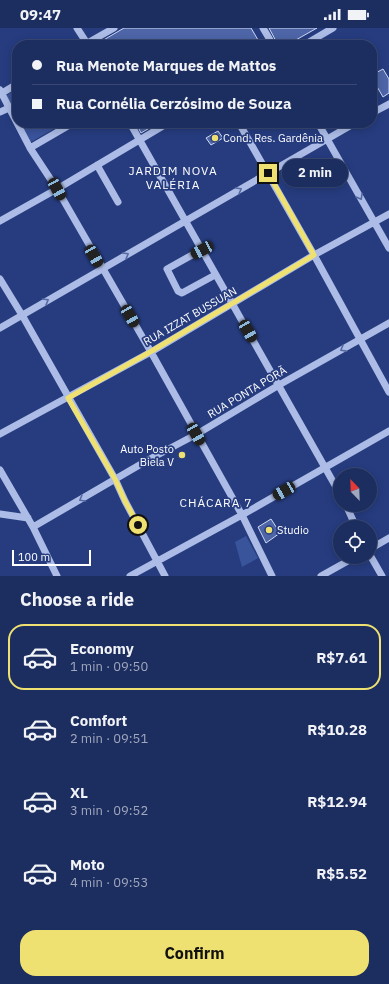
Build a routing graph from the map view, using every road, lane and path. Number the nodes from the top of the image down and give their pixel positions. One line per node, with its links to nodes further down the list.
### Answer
1 (78, 28): 5 (street)
2 (114, 28): 6 (street)
3 (264, 28): 7 (street)
4 (333, 28): 8 (street)
5 (84, 40)
6 (93, 40)
7 (270, 40)
8 (313, 40)
9 (12, 86): 10 (street)
10 (1, 91): 12 (street)
11 (389, 104): 13 (street)
12 (9, 108): 14 (street); 15 (street)
13 (377, 110)
14 (0, 112)
15 (12, 114)
16 (20, 128): 25 (street)
17 (64, 128): 25 (street)
18 (133, 128): 24 (street)
19 (159, 128): 24 (street)
20 (242, 128): 27 (street)
21 (321, 128): 23 (street)
22 (346, 128): 23 (street)
23 (327, 139): 27 (street); 33 (street, one-way to 33)
24 (139, 140): 26 (street); 32 (street)
25 (30, 148): 28 (street)
26 (97, 165): 28 (street); 29 (street)
27 (268, 173): 32 (street, one-way to 27); 36 (street)
28 (57, 189): 31 (street); 37 (street)
29 (118, 202)
30 (389, 214): 33 (street, RUA IZZAT BUSSUAN)
31 (0, 221)
32 (185, 222): 35 (street); 37 (street, one-way to 32)
33 (375, 222): 34 (street); 36 (street, RUA IZZAT BUSSUAN)
34 (389, 248)
35 (202, 250): 38 (street); 38 (street)
36 (314, 255): 40 (street, RUA IZZAT BUSSUAN); 44 (street)
37 (102, 269): 41 (street, one-way to 37); 45 (street)
38 (215, 275): 40 (street)
39 (0, 279): 41 (street)
40 (232, 304): 45 (street, RUA IZZAT BUSSUAN); 46 (street)
41 (22, 315): 43 (street); 48 (street)
42 (389, 323): 44 (street, RUA PONTA PORÃ)
43 (0, 328)
44 (360, 339): 46 (street, RUA PONTA PORÃ, one-way to 46); 47 (street)
45 (150, 352): 48 (street, RUA IZZAT BUSSUAN); 51 (street)
46 (279, 385): 51 (street, RUA PONTA PORÃ); 52 (street)
47 (389, 392)
48 (68, 398): 50 (street, RUA IZZAT BUSSUAN); 54 (street)
49 (389, 431): 52 (street)
50 (0, 434)
51 (196, 434): 54 (street, RUA PONTA PORÃ); 57 (street)
52 (326, 468): 55 (street); 57 (street)
53 (0, 470): 58 (street)
54 (115, 479): 59 (street, RUA PONTA PORÃ, one-way to 59); 62 (street)
55 (333, 481)
56 (0, 514): 58 (street)
57 (242, 515): 62 (street); 68 (street)
58 (28, 518): 59 (street)
59 (33, 527): 65 (street)
60 (389, 538): 61 (street)
61 (377, 545)
62 (157, 561): 66 (street); 67 (street)
63 (342, 564): 69 (street)
64 (375, 564): 70 (street)
65 (57, 576)
66 (130, 576)
67 (165, 576)
68 (272, 576)
69 (321, 576)
70 (382, 576)

